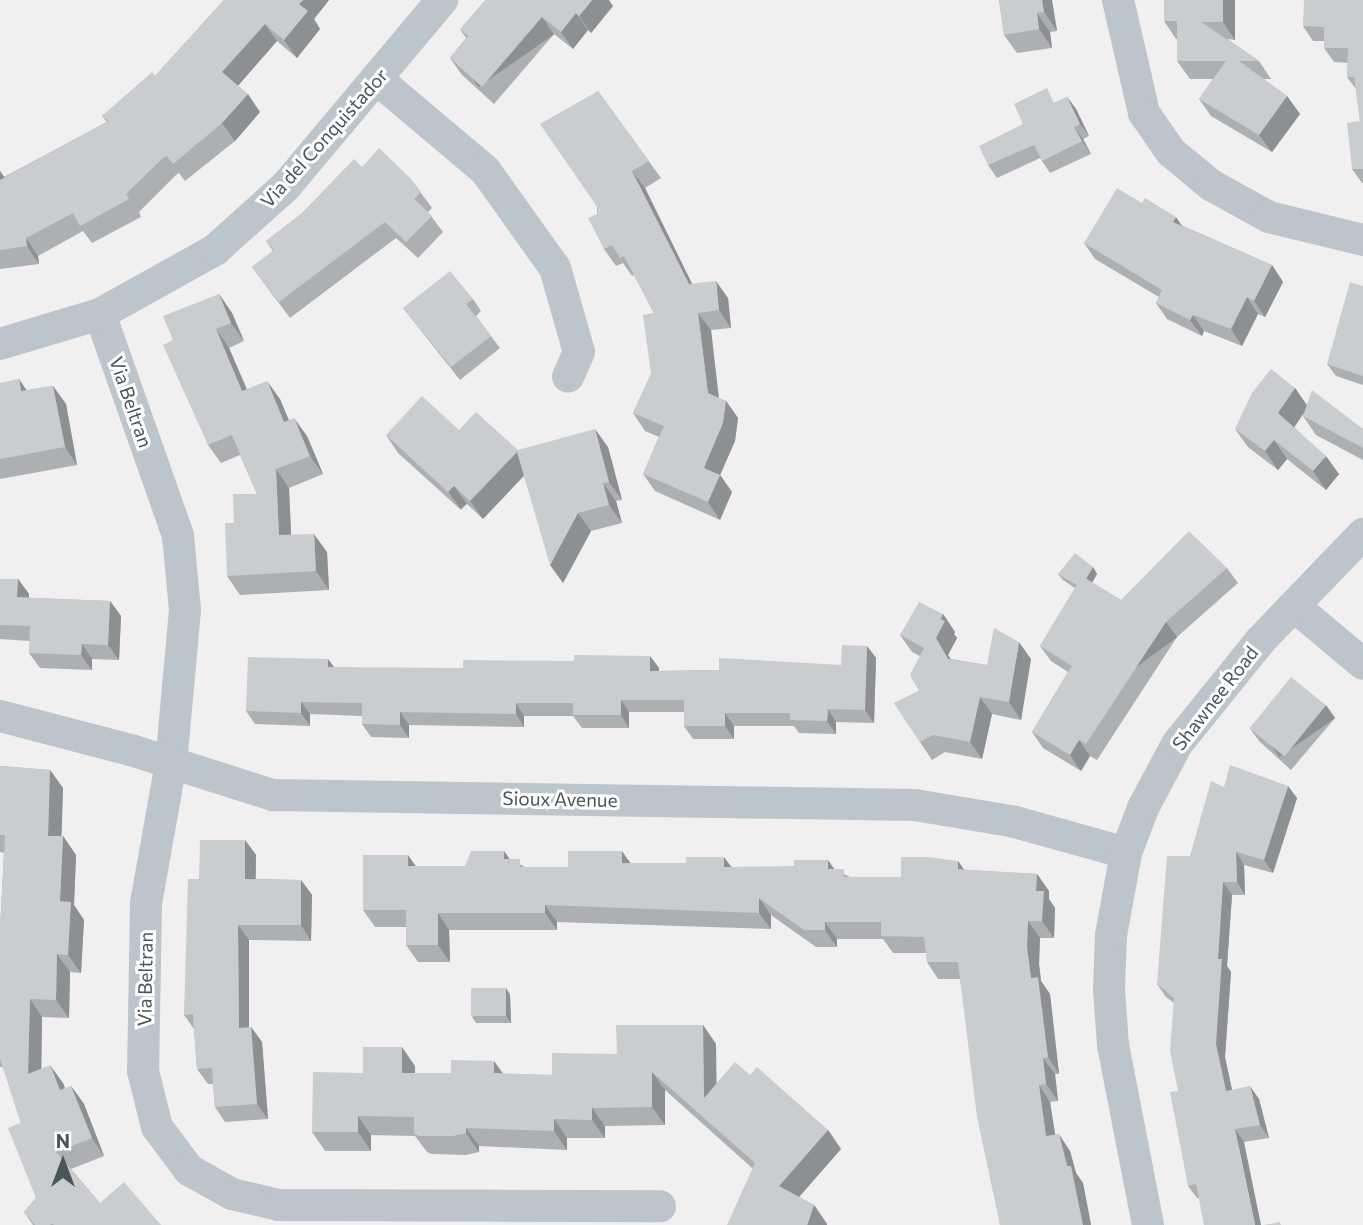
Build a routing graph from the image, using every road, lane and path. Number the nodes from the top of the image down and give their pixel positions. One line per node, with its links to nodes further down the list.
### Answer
1 (442, 0): 3 (street, Via del Conquistador)
2 (1118, 0): 4 (street)
3 (378, 80): 5 (street, Via del Conquistador); 7 (street)
4 (1363, 240)
5 (100, 314): 6 (street, Via del Conquistador); 12 (street, Via Beltran)
6 (0, 344)
7 (568, 377)
8 (1363, 534): 9 (street, Shawnee Road)
9 (1294, 606): 10 (street); 13 (street, Shawnee Road)
10 (1363, 664)
11 (0, 716): 12 (street, Sioux Avenue)
12 (171, 763): 13 (street, Sioux Avenue); 14 (street, Via Beltran)
13 (1126, 853): 15 (street, Shawnee Road)
14 (660, 1206)
15 (1148, 1225)

